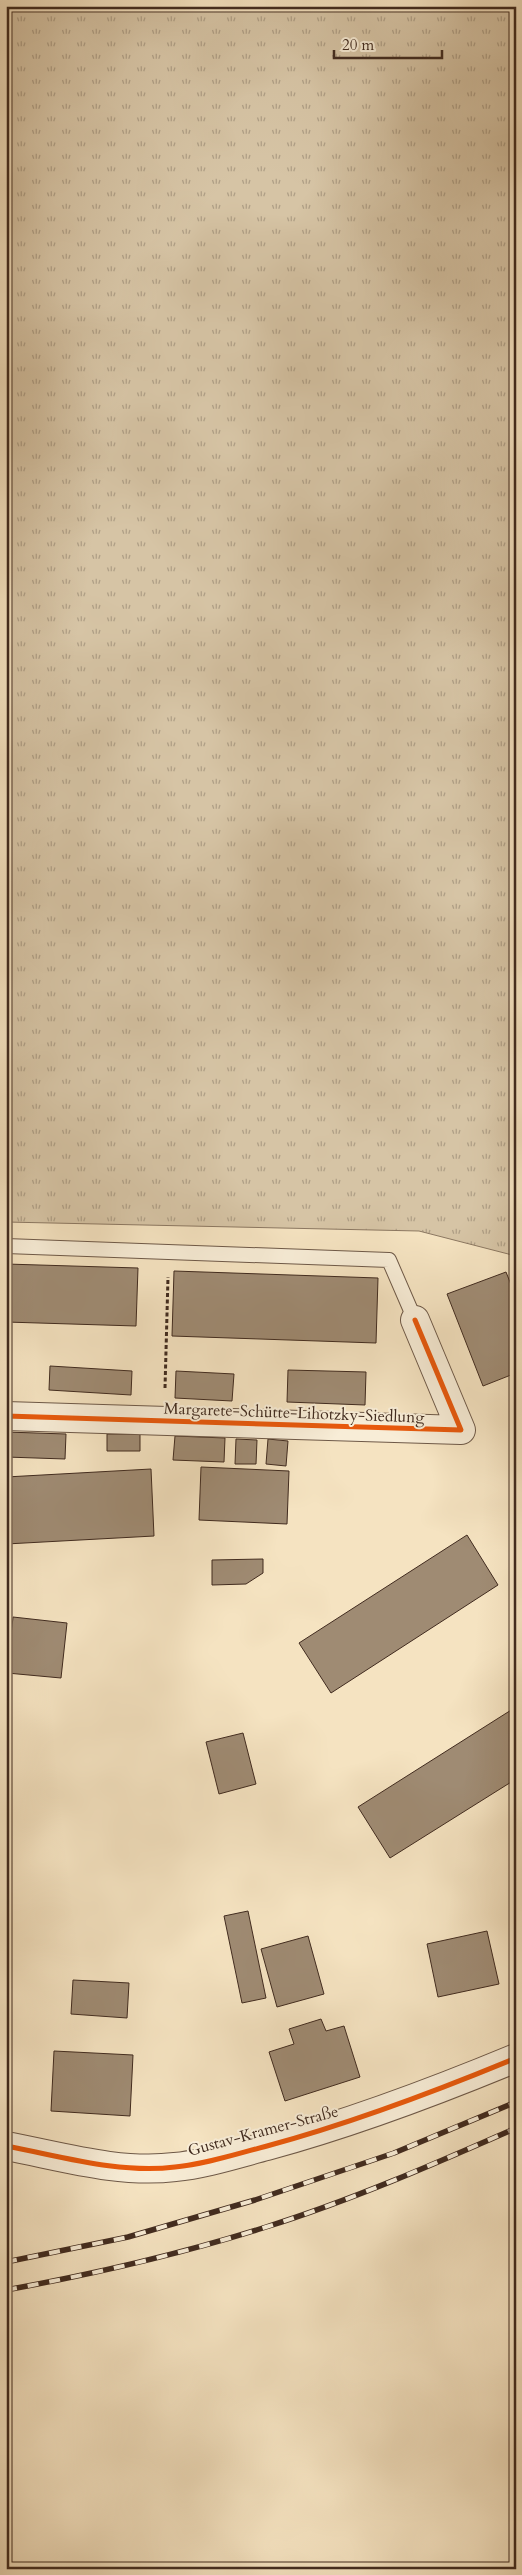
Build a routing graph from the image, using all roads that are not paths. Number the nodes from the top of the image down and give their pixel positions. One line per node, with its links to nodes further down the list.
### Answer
1 (6, 1246): 2 (lane)
2 (415, 1320): 3 (street, Margarete-Schütte-Lihotzky-Siedlung)
3 (6, 1416)
4 (516, 2058): 5 (street, Gustav-Kramer-Straße)
5 (6, 2146)

